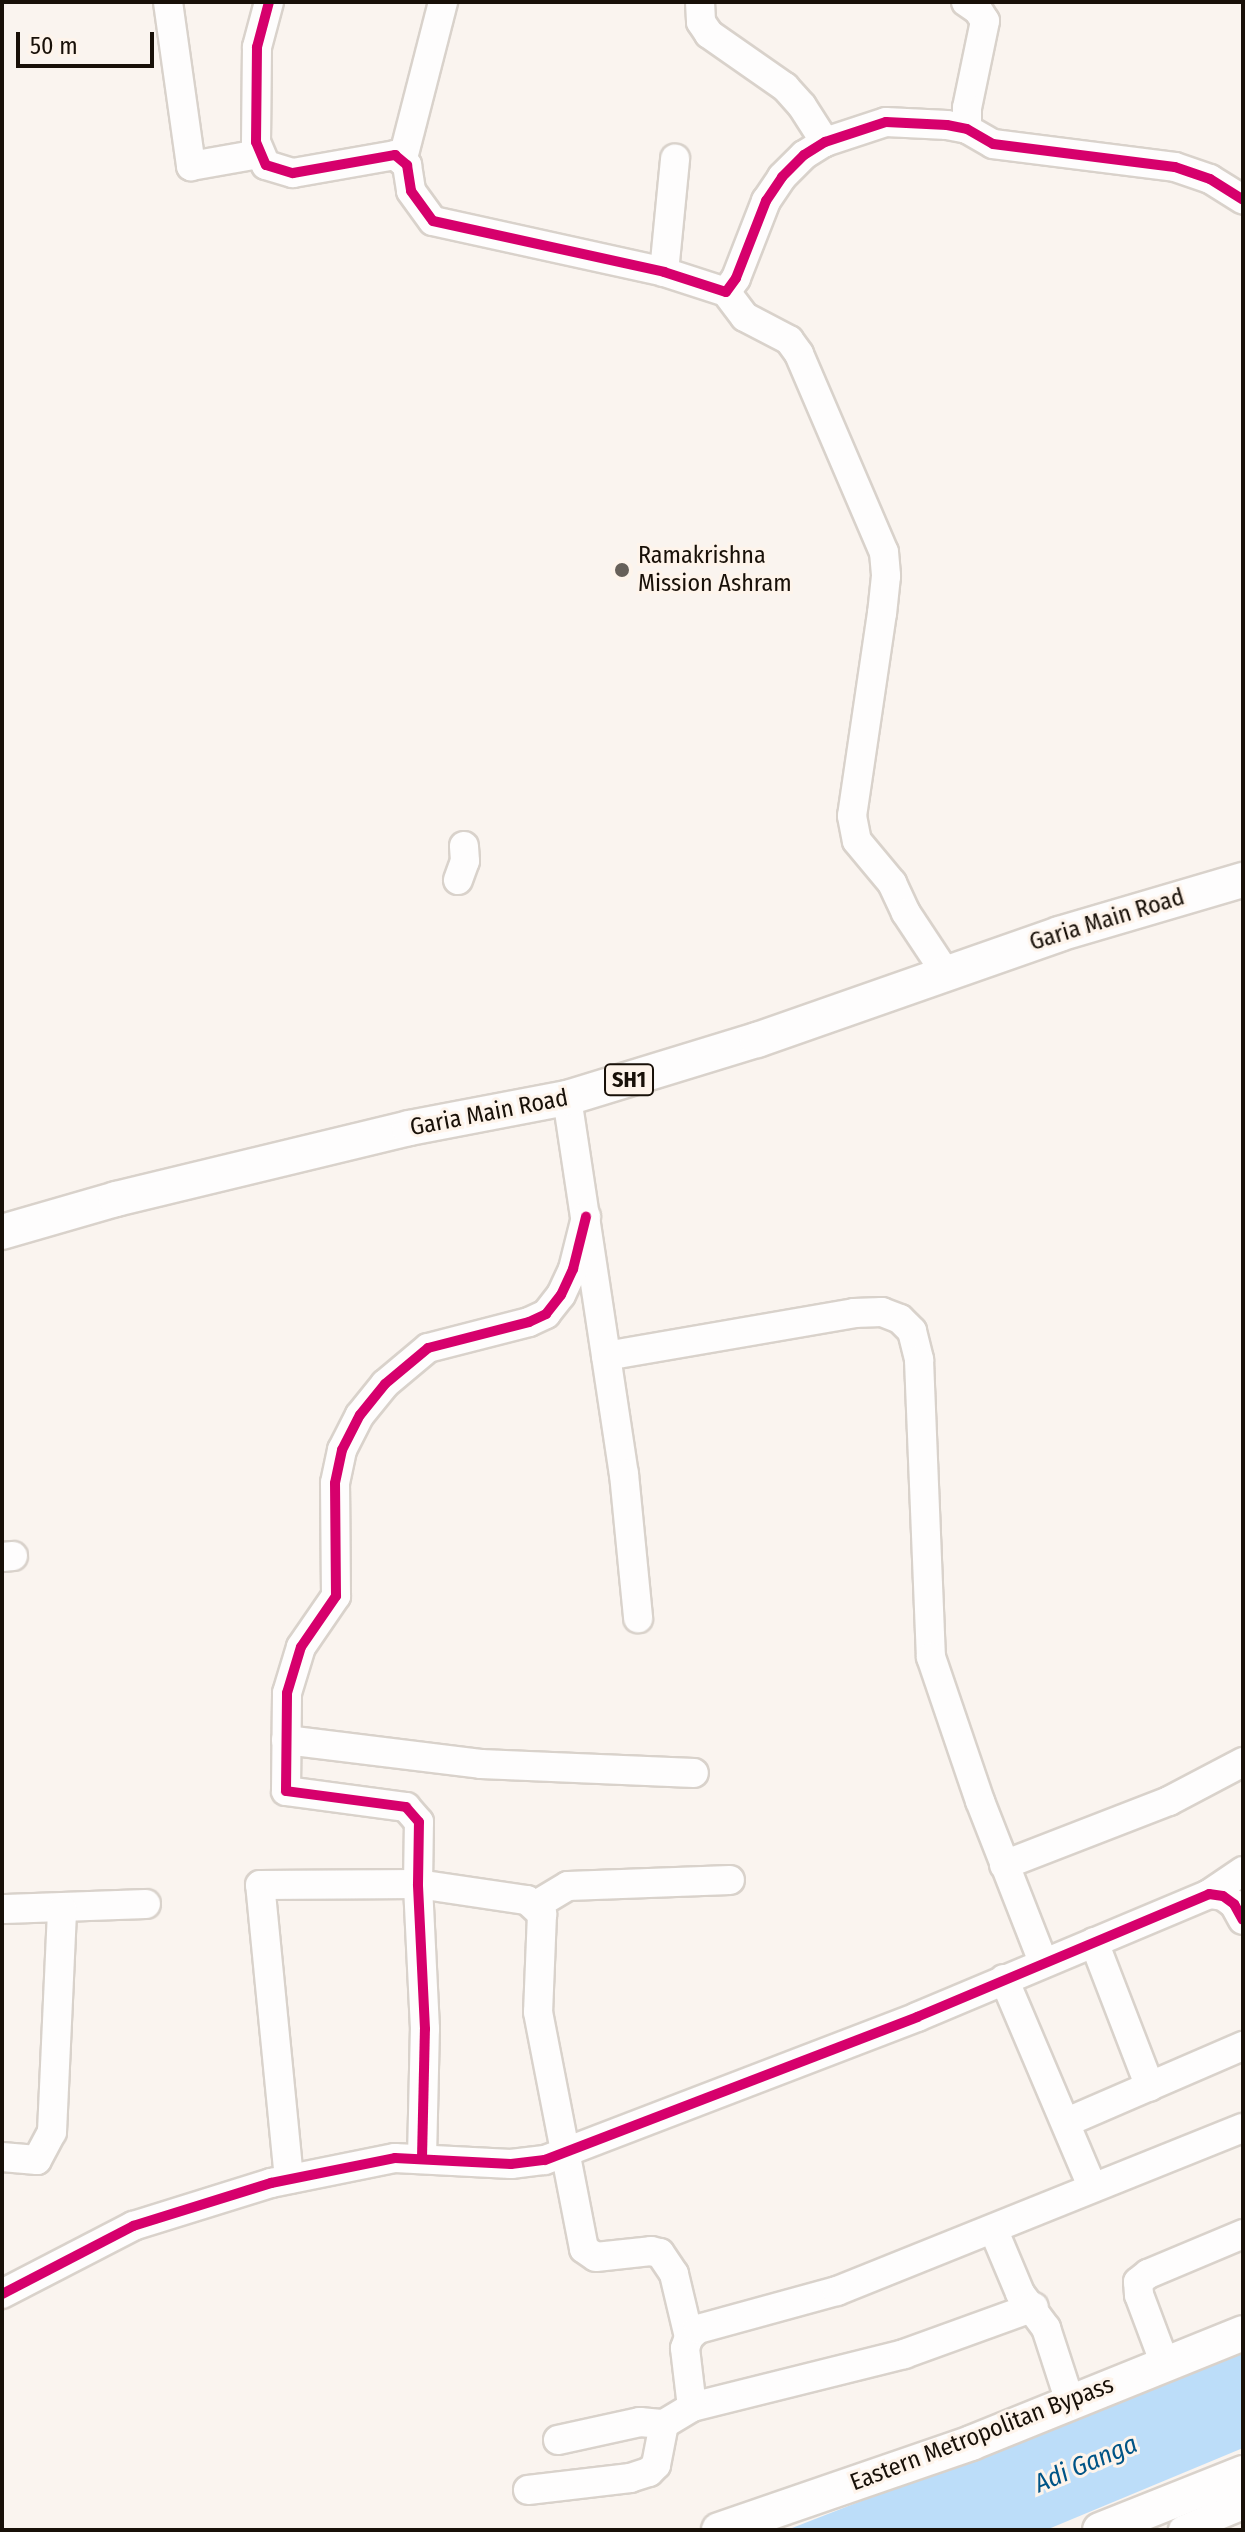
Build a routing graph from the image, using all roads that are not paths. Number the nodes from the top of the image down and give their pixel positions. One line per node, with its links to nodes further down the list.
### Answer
1 (168, 2): 8 (street)
2 (269, 2): 8 (street)
3 (443, 2): 9 (street)
4 (700, 2): 7 (street)
5 (966, 2): 6 (street)
6 (967, 129): 7 (street); 11 (street)
7 (825, 142): 13 (street)
8 (259, 154): 9 (street)
9 (403, 158): 12 (street)
10 (675, 159): 12 (street)
11 (1243, 200)
12 (664, 272): 13 (street)
13 (726, 292): 17 (street)
14 (464, 846): 15 (street)
15 (458, 880)
16 (1243, 880): 17 (main road, Garia Main Road / SH1)
17 (945, 972): 18 (main road, Garia Main Road / SH1)
18 (567, 1098): 19 (street); 20 (main road, Garia Main Road / SH1)
19 (586, 1217): 21 (street); 23 (street)
20 (2, 1232)
21 (606, 1356): 22 (street); 26 (street)
22 (638, 1618)
23 (286, 1740): 25 (street); 29 (street)
24 (1243, 1762): 26 (street)
25 (694, 1773)
26 (1004, 1865): 37 (street)
27 (1243, 1871): 30 (street)
28 (730, 1880): 32 (street)
29 (418, 1884): 32 (street); 45 (street); 46 (street)
30 (1209, 1894): 35 (street); 36 (street)
31 (146, 1904): 34 (street)
32 (536, 1905): 43 (street)
33 (2, 1909): 34 (street)
34 (62, 1909): 44 (street)
35 (1243, 1920)
36 (1094, 1942): 37 (street); 40 (street)
37 (1043, 1962): 38 (street)
38 (1004, 1979): 41 (street); 43 (street)
39 (1243, 2046): 40 (street)
40 (1150, 2087): 41 (street)
41 (1067, 2122): 47 (street)
42 (1243, 2128): 47 (street)
43 (566, 2152): 45 (street); 53 (street)
44 (2, 2157)
45 (422, 2158): 46 (street)
46 (289, 2179): 50 (street)
47 (1092, 2186): 48 (street)
48 (994, 2231): 51 (street); 53 (street)
49 (1243, 2234): 54 (street)
50 (2, 2294)
51 (1034, 2307): 55 (street); 56 (street)
52 (1243, 2333): 54 (main road, Eastern Metropolitan Bypass)
53 (689, 2337): 56 (street)
54 (1165, 2364): 55 (main road, Eastern Metropolitan Bypass)
55 (1070, 2402): 62 (main road, Eastern Metropolitan Bypass)
56 (692, 2407): 57 (street)
57 (664, 2424): 58 (street); 60 (street)
58 (558, 2440)
59 (1243, 2473): 63 (main road)
60 (528, 2490)
61 (1243, 2505): 64 (street)
62 (719, 2530)
63 (1100, 2530)
64 (1183, 2530)

